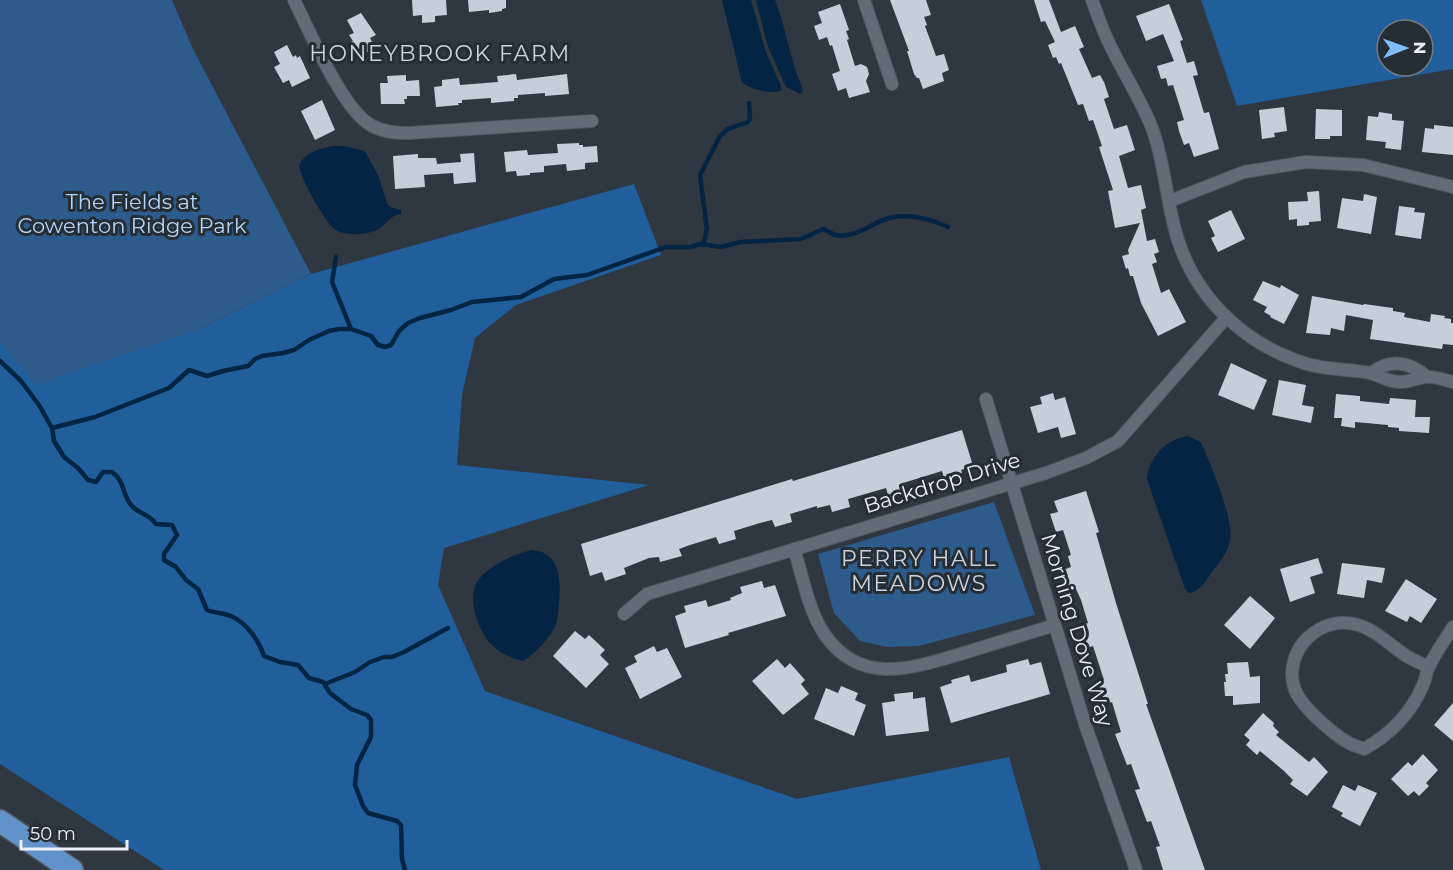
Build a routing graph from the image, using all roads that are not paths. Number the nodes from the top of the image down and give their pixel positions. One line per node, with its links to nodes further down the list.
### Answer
1 (294, 0): 5 (street)
2 (864, 0): 4 (street)
3 (1092, 0): 7 (street)
4 (892, 84)
5 (592, 121)
6 (1453, 187): 7 (street)
7 (1170, 201): 8 (street)
8 (1226, 318): 9 (street); 13 (street, Backdrop Drive)
9 (1372, 373): 10 (street); 10 (street)
10 (1427, 377): 11 (street)
11 (1453, 382)
12 (986, 399): 13 (street, Morning Dove Way)
13 (1011, 482): 14 (street, Backdrop Drive); 16 (street, Morning Dove Way)
14 (794, 549): 15 (street, Backdrop Drive); 16 (street)
15 (624, 614)
16 (1055, 625): 21 (street, Morning Dove Way)
17 (1453, 627): 18 (street)
18 (1429, 667): 18 (street)
19 (0, 821): 20 (highway)
20 (72, 870)
21 (1136, 870)

